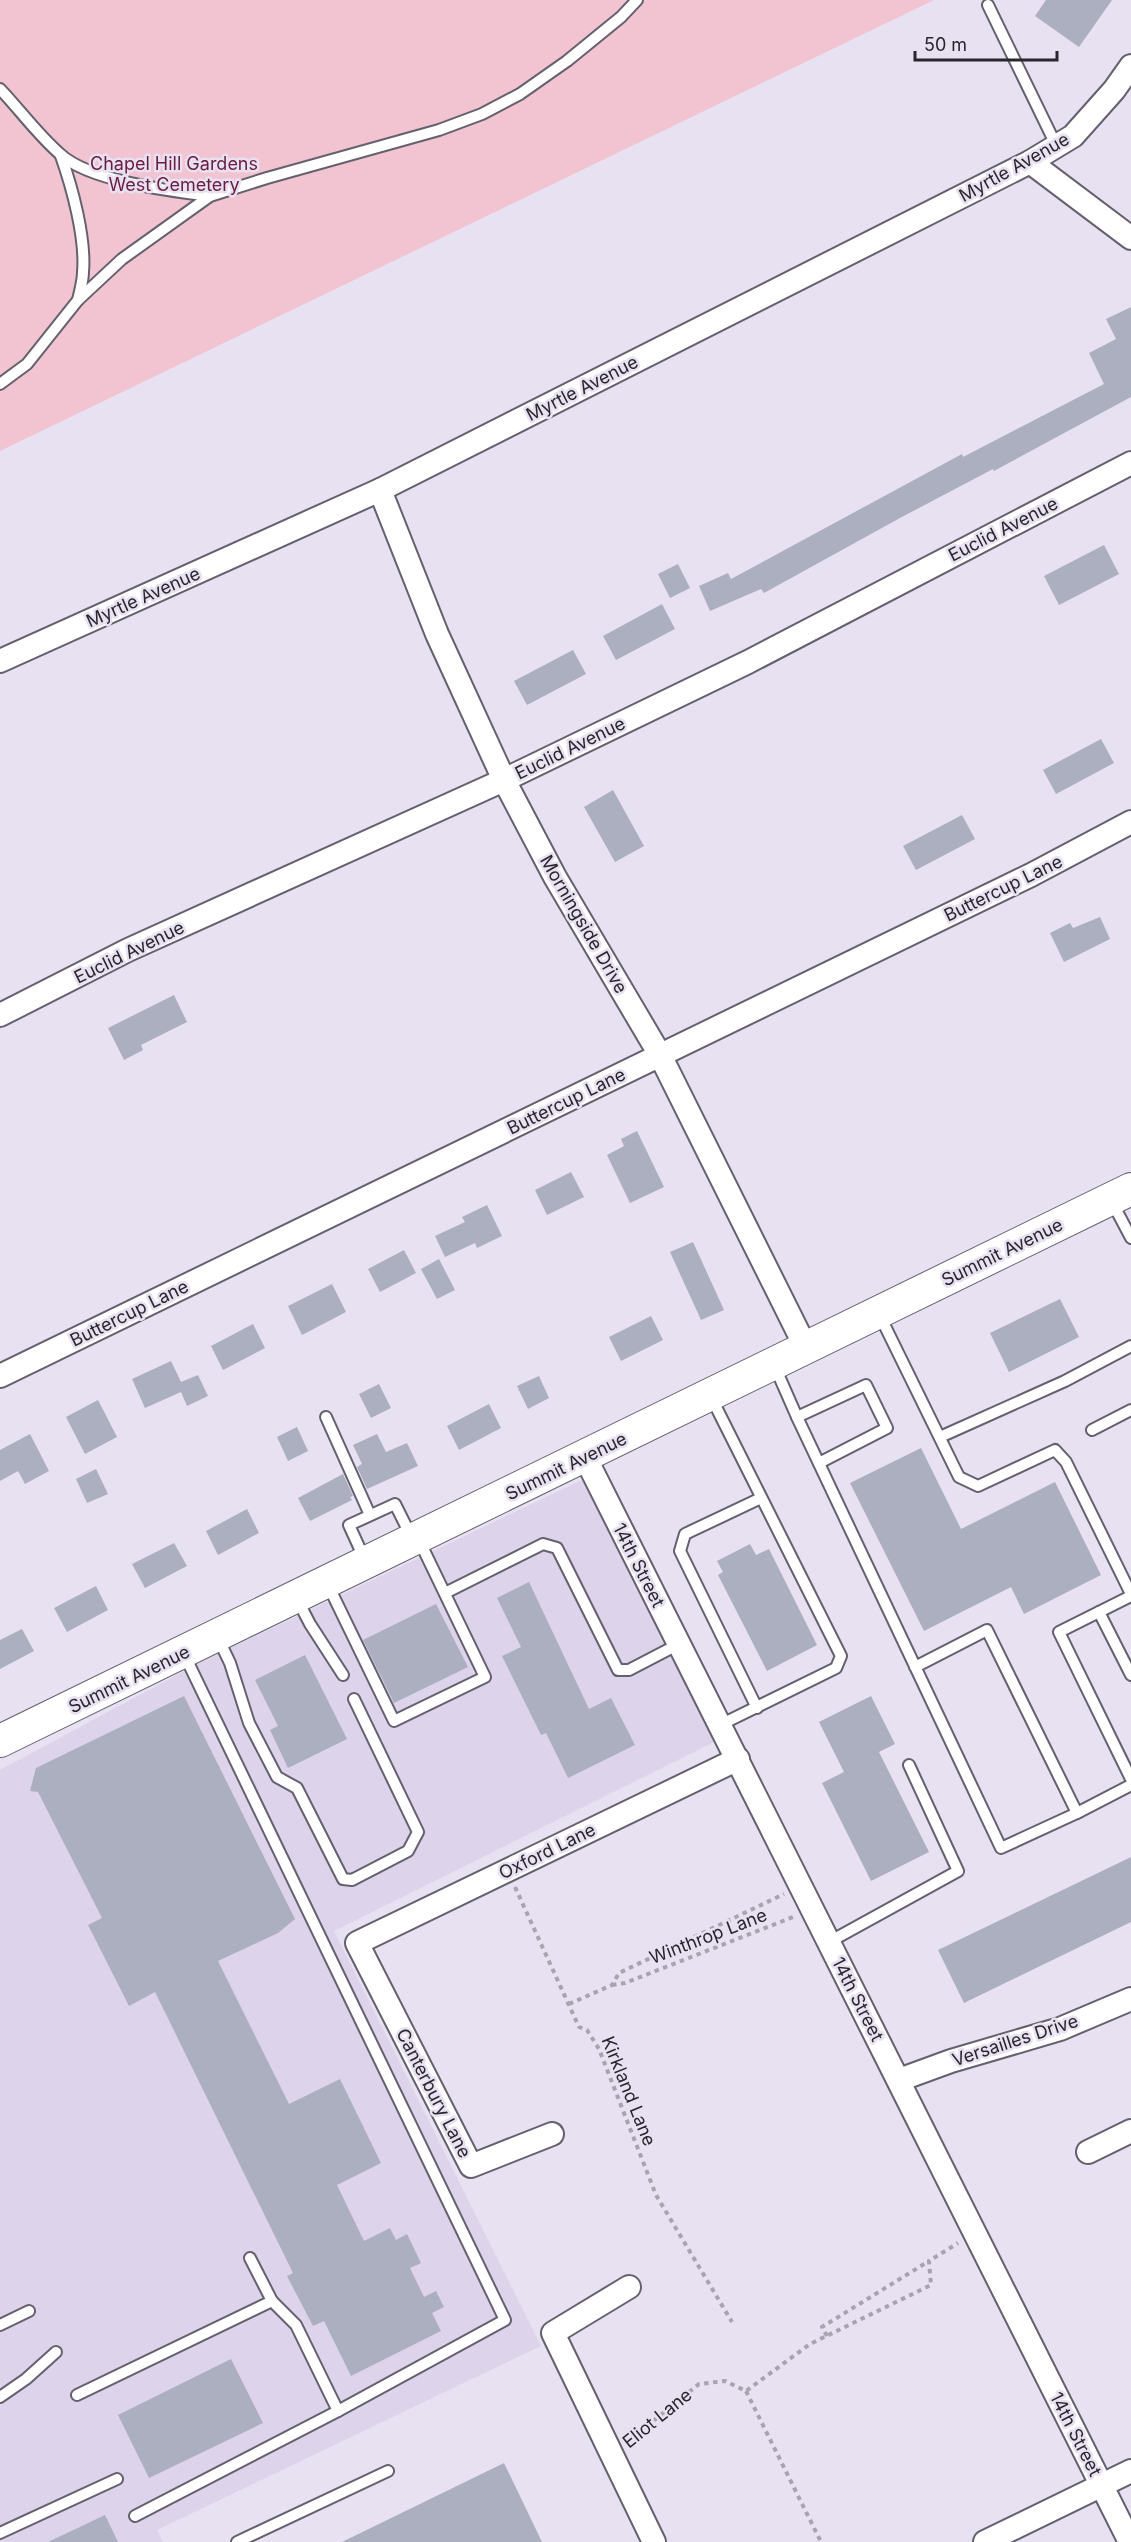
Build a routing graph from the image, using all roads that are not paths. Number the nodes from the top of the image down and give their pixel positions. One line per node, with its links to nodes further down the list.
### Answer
1 (637, 0): 8 (lane)
2 (988, 5): 5 (lane)
3 (1131, 66): 5 (street, Myrtle Avenue)
4 (0, 89): 6 (lane)
5 (1056, 145): 7 (street, Myrtle Avenue)
6 (61, 156): 8 (lane); 10 (lane)
7 (1030, 162): 9 (street); 13 (street, Myrtle Avenue)
8 (210, 196): 10 (lane)
9 (1131, 238)
10 (78, 300): 11 (lane)
11 (0, 384)
12 (1131, 463): 15 (street, Euclid Avenue)
13 (380, 490): 14 (street, Myrtle Avenue); 15 (street, Morningside Drive)
14 (0, 661)
15 (504, 780): 17 (street, Euclid Avenue); 18 (street, Morningside Drive)
16 (1131, 822): 18 (street, Buttercup Lane)
17 (0, 1015)
18 (660, 1055): 23 (street, Morningside Drive); 25 (street, Buttercup Lane)
19 (1121, 1194): 20 (lane); 21 (main road, Summit Avenue)
20 (1131, 1238)
21 (879, 1313): 23 (main road, Summit Avenue); 31 (lane)
22 (1131, 1346): 31 (lane)
23 (806, 1348): 24 (main road, Summit Avenue)
24 (774, 1364): 26 (main road, Summit Avenue); 29 (lane)
25 (0, 1376)
26 (710, 1396): 32 (main road, Summit Avenue); 34 (lane)
27 (1131, 1410): 30 (lane)
28 (326, 1417): 35 (lane)
29 (797, 1417): 33 (lane); 33 (lane)
30 (1092, 1430)
31 (940, 1437): 40 (lane)
32 (585, 1457): 36 (main road, Summit Avenue); 44 (street, 14th Street)
33 (819, 1463): 46 (lane)
34 (761, 1498): 50 (lane); 50 (lane)
35 (370, 1515): 36 (lane); 37 (lane)
36 (416, 1539): 37 (main road, Summit Avenue); 39 (lane)
37 (366, 1563): 38 (main road, Summit Avenue)
38 (327, 1583): 39 (lane); 41 (main road, Summit Avenue)
39 (445, 1593): 44 (lane)
40 (1131, 1595): 42 (lane)
41 (296, 1598): 43 (main road, Summit Avenue); 48 (lane)
42 (1099, 1612): 47 (lane); 55 (lane)
43 (217, 1635): 45 (main road, Summit Avenue); 49 (lane)
44 (679, 1644): 51 (street, 14th Street)
45 (183, 1652): 52 (main road, Summit Avenue); 73 (lane)
46 (915, 1667): 57 (lane); 57 (lane)
47 (1131, 1675)
48 (343, 1676)
49 (354, 1699)
50 (757, 1708): 51 (lane)
51 (720, 1725): 53 (street, 14th Street)
52 (0, 1742)
53 (738, 1759): 58 (street, Oxford Lane); 59 (street, 14th Street)
54 (909, 1765): 59 (lane)
55 (1131, 1779)
56 (1131, 1785): 57 (lane)
57 (1077, 1813)
58 (357, 1942): 63 (street, Canterbury Lane)
59 (829, 1942): 61 (street, 14th Street)
60 (1131, 1999): 61 (street, Versailles Drive)
61 (899, 2080): 77 (street, 14th Street)
62 (1131, 2131): 64 (street)
63 (552, 2134)
64 (1088, 2152)
65 (250, 2258): 67 (lane)
66 (629, 2287): 81 (street)
67 (272, 2301): 71 (lane); 73 (lane)
68 (29, 2311): 69 (lane)
69 (0, 2325)
70 (56, 2352): 72 (lane)
71 (77, 2395)
72 (0, 2397)
73 (338, 2410): 78 (lane)
74 (388, 2471): 80 (lane)
75 (1131, 2471): 77 (street)
76 (117, 2479): 79 (lane)
77 (1101, 2485): 82 (street); 83 (street, 14th Street)
78 (135, 2516)
79 (0, 2533)
80 (237, 2542)
81 (654, 2542)
82 (985, 2542)
83 (1130, 2542)

